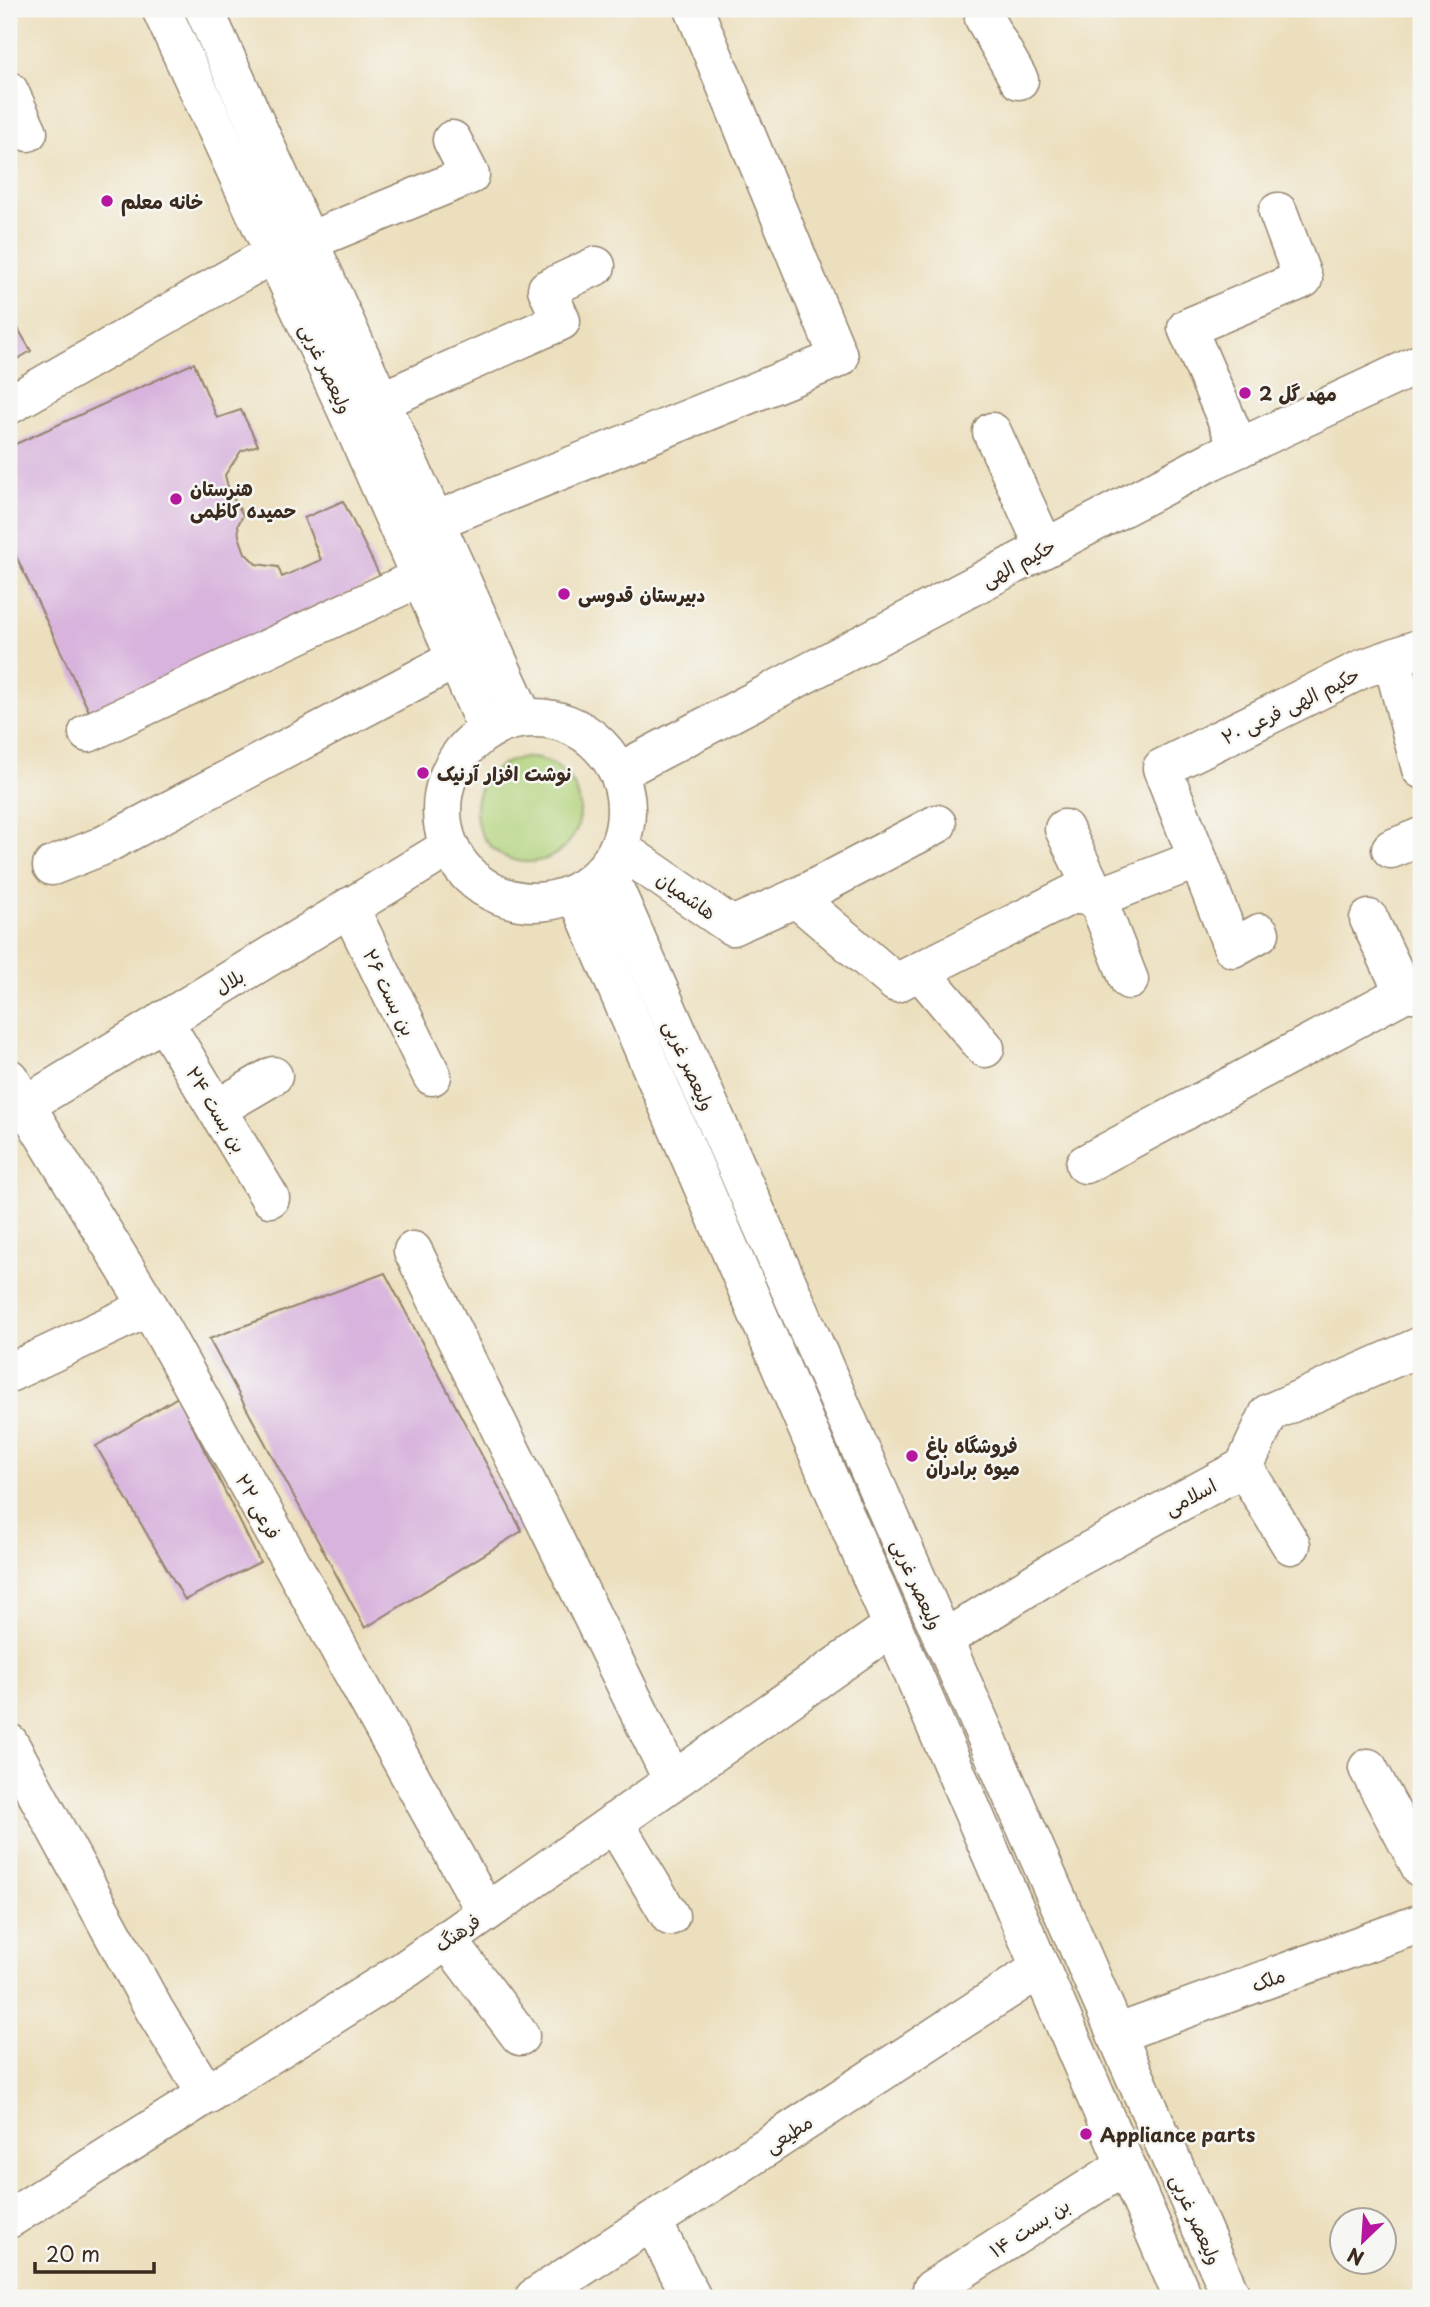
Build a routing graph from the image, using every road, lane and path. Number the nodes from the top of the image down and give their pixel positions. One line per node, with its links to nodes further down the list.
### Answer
1 (161, 9): 10 (street, ولیعصر غربی)
2 (204, 9): 10 (street)
3 (694, 9): 17 (street)
4 (986, 9): 5 (street)
5 (1019, 80)
6 (9, 91): 7 (street)
7 (28, 132)
8 (453, 140): 10 (street)
9 (1278, 212): 16 (street)
10 (291, 247): 13 (street); 14 (street); 19 (street, ولیعصر غربی)
11 (596, 266): 13 (street)
12 (1421, 363): 16 (street, حکیم الهی)
13 (381, 401): 17 (street)
14 (9, 405)
15 (992, 432): 18 (street)
16 (1239, 448): 18 (street, حکیم الهی)
17 (435, 521): 22 (street)
18 (1045, 548): 26 (street, حکیم الهی)
19 (421, 577): 21 (street, ولیعصر غربی); 24 (street)
20 (1406, 653): 25 (street); 31 (street, حکیم الهی فرعی ۲۰)
21 (456, 659): 23 (street, ولیعصر غربی); 32 (street)
22 (523, 717): 23 (street); 26 (street)
23 (487, 729): 29 (street)
24 (88, 733)
25 (1421, 769)
26 (619, 772): 30 (street)
27 (937, 824): 34 (street)
28 (1064, 829): 35 (street)
29 (449, 846): 33 (street); 36 (street, بلال)
30 (612, 859): 33 (street); 34 (street, هاشمیان); 57 (street, ولیعصر غربی)
31 (1198, 859): 35 (street); 38 (street)
32 (52, 866)
33 (576, 893): 56 (street, ولیعصر غربی)
34 (796, 898): 39 (street)
35 (1097, 898): 39 (street); 40 (street)
36 (349, 907): 42 (street, بلال); 45 (street, بن بست ۲۶)
37 (1369, 919): 41 (street)
38 (1260, 933)
39 (920, 971): 43 (street)
40 (1129, 980)
41 (1413, 993): 48 (street)
42 (163, 1020): 46 (street, بلال); 47 (street, بن بست ۲۴)
43 (985, 1048)
44 (273, 1076): 47 (street)
45 (432, 1076)
46 (14, 1099): 51 (street, فرعی ۲۲)
47 (217, 1109): 49 (street, بن بست ۲۴)
48 (1085, 1164)
49 (270, 1198)
50 (413, 1251): 60 (street)
51 (149, 1307): 53 (street); 63 (street, فرعی ۲۲)
52 (1421, 1346): 54 (street)
53 (9, 1373)
54 (1244, 1467): 55 (street); 57 (street, اسلامی)
55 (1291, 1545)
56 (893, 1626): 60 (street, فرهنگ); 67 (street, ولیعصر غربی)
57 (943, 1640): 68 (street, ولیعصر غربی)
58 (9, 1743): 70 (street)
59 (1367, 1768): 62 (street)
60 (673, 1781): 61 (street, فرهنگ)
61 (614, 1822): 63 (street, فرهنگ); 64 (street)
62 (1421, 1868)
63 (486, 1912): 66 (street, فرهنگ)
64 (670, 1916)
65 (1421, 1923): 68 (street, ملک)
66 (447, 1939): 69 (street); 70 (street, فرهنگ)
67 (1041, 1968): 71 (street, ولیعصر غربی); 73 (street, مطیعی)
68 (1116, 2034): 78 (street, ولیعصر غربی)
69 (520, 2036)
70 (207, 2095): 72 (street, فرهنگ)
71 (1126, 2165): 74 (street, بن بست ۱۴); 77 (street, ولیعصر غربی)
72 (9, 2219)
73 (653, 2222): 75 (street, مطیعی); 76 (street)
74 (932, 2289)
75 (534, 2298)
76 (692, 2298)
77 (1183, 2298)
78 (1232, 2298)

